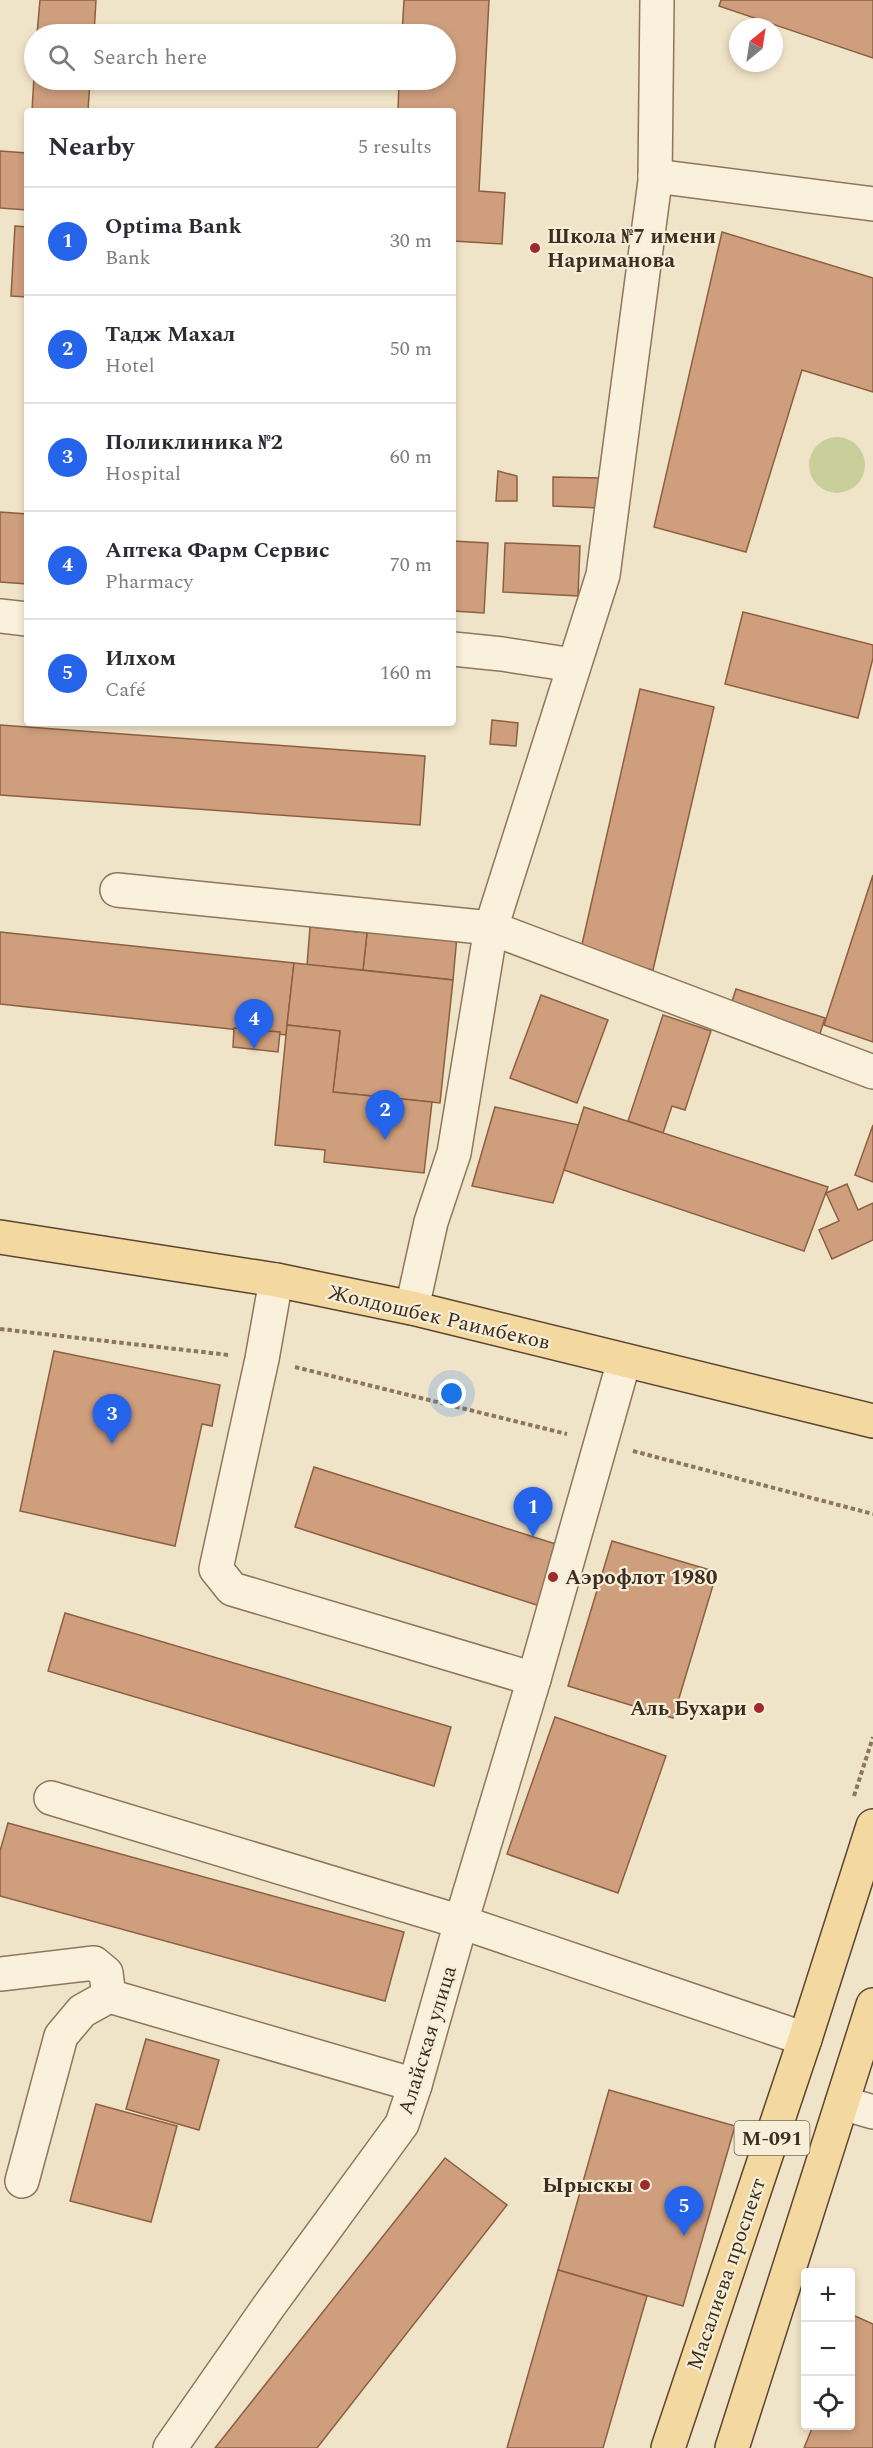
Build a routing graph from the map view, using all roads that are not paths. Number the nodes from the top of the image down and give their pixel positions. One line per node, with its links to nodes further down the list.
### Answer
1 (657, 0): 2 (street)
2 (655, 176): 3 (street); 7 (street)
3 (873, 204)
4 (0, 616): 5 (street)
5 (24, 619)
6 (456, 649): 7 (street)
7 (573, 665): 9 (street)
8 (117, 890): 9 (street)
9 (491, 928): 10 (street); 13 (street)
10 (873, 1072)
11 (0, 1237): 12 (main road, Жолдошбек Раимбеков)
12 (276, 1280): 13 (main road, Жолдошбек Раимбеков); 16 (street)
13 (412, 1308): 14 (main road, Жолдошбек Раимбеков)
14 (624, 1361): 15 (main road, Жолдошбек Раимбеков); 16 (street, Алайская улица)
15 (873, 1420)
16 (534, 1679): 19 (street, Алайская улица)
17 (51, 1798): 19 (street)
18 (873, 1826): 23 (main road, Масалиева проспект / М-091)
19 (461, 1922): 23 (street); 24 (street, Алайская улица)
20 (0, 1974): 21 (street)
21 (109, 1996): 24 (street); 27 (street)
22 (873, 2005): 25 (main road, М-091)
23 (805, 2039): 29 (main road, Масалиева проспект / М-091)
24 (415, 2085): 28 (street, Алайская улица)
25 (842, 2103): 26 (street); 30 (main road, М-091)
26 (873, 2112)
27 (22, 2181)
28 (170, 2448)
29 (668, 2448)
30 (732, 2448)

